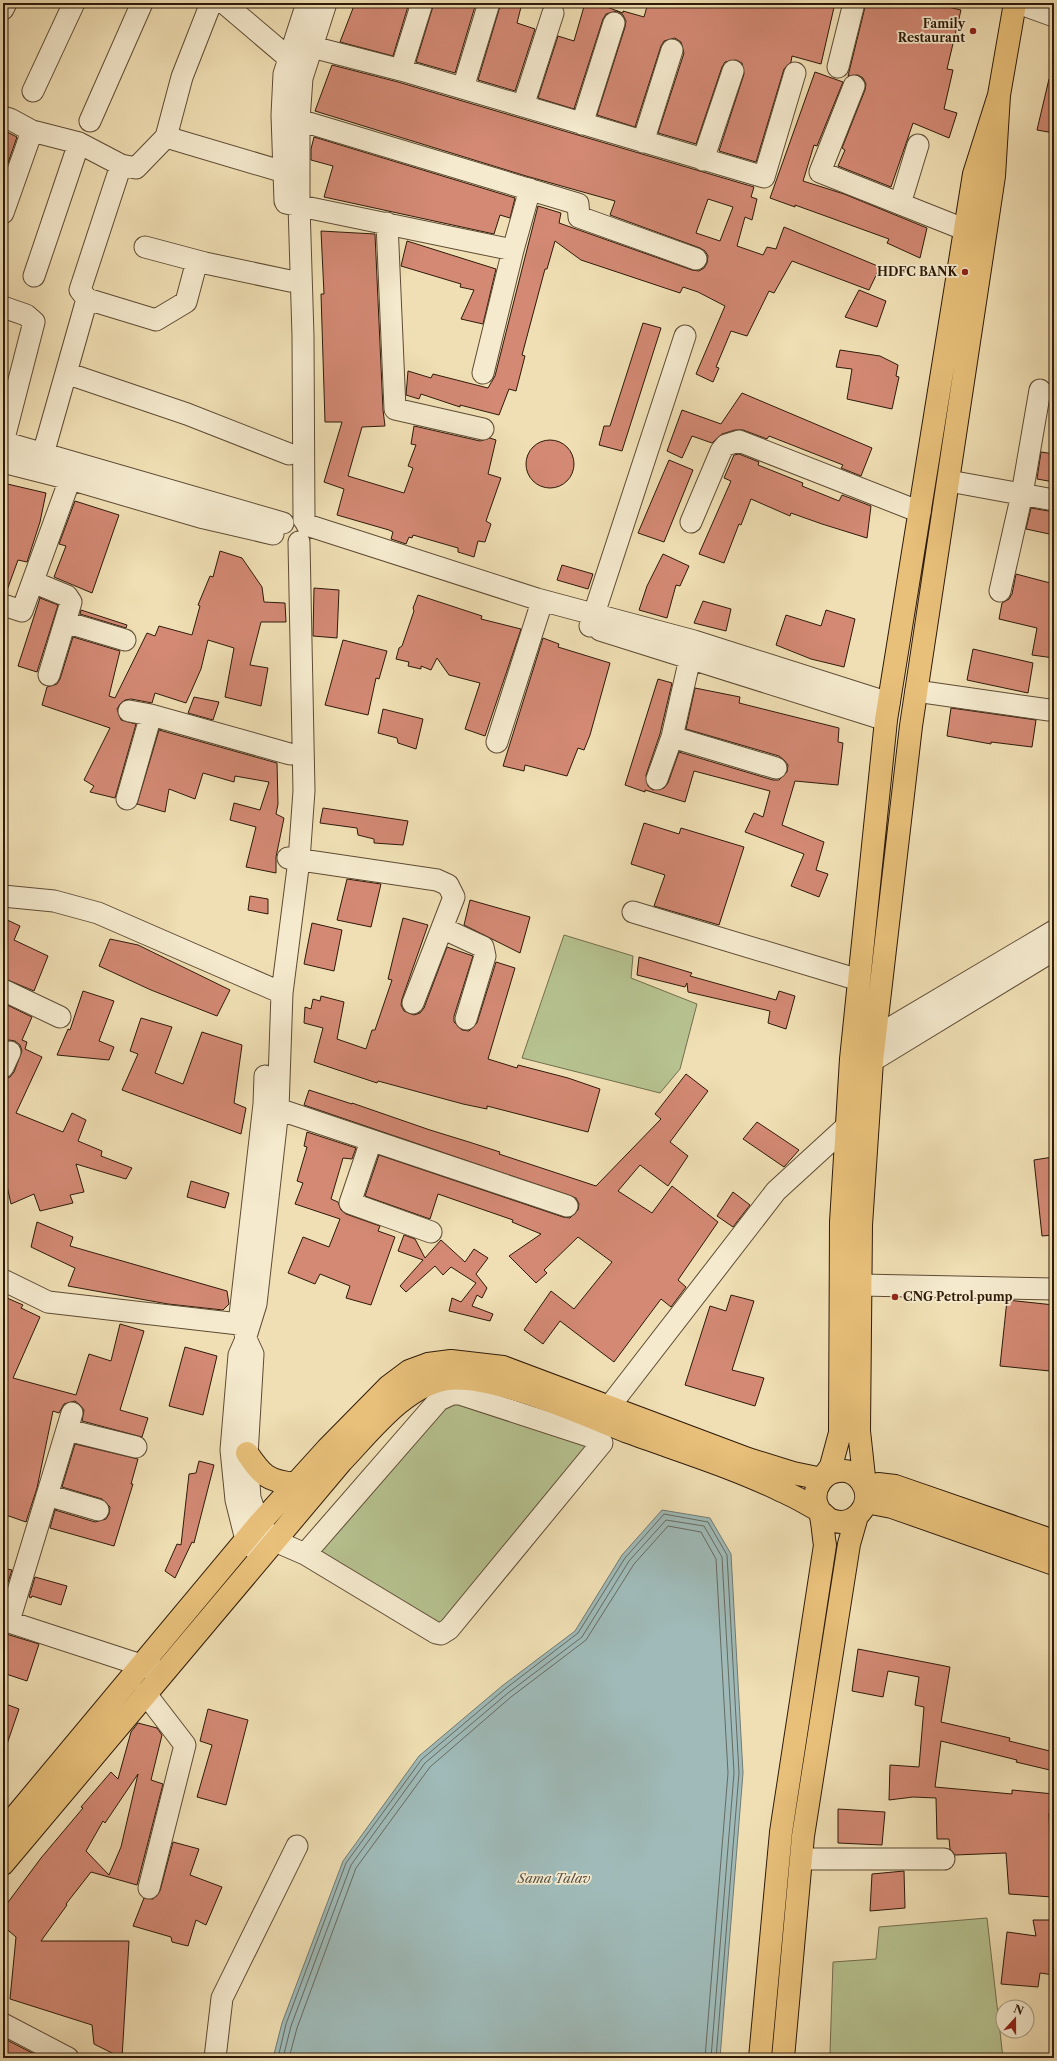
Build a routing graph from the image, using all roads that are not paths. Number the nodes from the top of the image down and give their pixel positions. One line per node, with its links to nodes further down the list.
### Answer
1 (6, 3): 12 (street)
2 (74, 3): 25 (street)
3 (142, 3): 30 (street)
4 (211, 3): 33 (street)
5 (224, 3): 18 (street)
6 (306, 3): 18 (street)
7 (326, 3): 16 (street)
8 (422, 3): 20 (street)
9 (489, 3): 24 (street)
10 (854, 3): 19 (street)
11 (1016, 3): 14 (street); 26 (main road)
12 (3, 9)
13 (553, 13): 27 (street)
14 (1054, 16)
15 (614, 23): 31 (street)
16 (312, 47): 18 (street); 20 (street)
17 (672, 50): 34 (street)
18 (296, 65): 29 (street); 39 (street)
19 (838, 67)
20 (401, 70): 24 (street)
21 (733, 71): 37 (street)
22 (795, 73): 37 (street)
23 (854, 86): 42 (street)
24 (463, 88): 27 (street)
25 (33, 91)
26 (999, 95): 45 (main road); 64 (main road)
27 (523, 106): 31 (street)
28 (3, 117): 32 (street)
29 (299, 120): 40 (street); 41 (street)
30 (90, 121)
31 (582, 124): 34 (street)
32 (32, 131): 35 (street); 43 (street)
33 (166, 137): 38 (street); 39 (street)
34 (643, 142): 37 (street)
35 (79, 143): 38 (street); 50 (street)
36 (918, 145): 42 (street)
37 (703, 160)
38 (121, 165): 52 (street)
39 (284, 172): 41 (street)
40 (530, 190): 47 (street); 48 (street)
41 (292, 204): 44 (street); 51 (street); 69 (street)
42 (900, 204): 45 (street)
43 (3, 212)
44 (387, 223): 47 (street); 58 (street)
45 (966, 230): 67 (main road)
46 (145, 247): 49 (street)
47 (513, 250): 56 (street)
48 (696, 259)
49 (196, 261): 51 (street); 52 (street)
50 (34, 276)
51 (290, 281): 61 (street)
52 (87, 299): 55 (street)
53 (3, 307): 59 (street)
54 (685, 336): 74 (street)
55 (66, 373): 60 (street); 61 (street)
56 (483, 373)
57 (1040, 390): 65 (street)
58 (484, 429)
59 (3, 442): 60 (street)
60 (44, 454): 69 (street)
61 (289, 454): 69 (street)
62 (3, 462): 63 (street)
63 (70, 479): 69 (street); 70 (street)
64 (949, 481): 65 (street); 79 (main road)
65 (1022, 494): 66 (street); 71 (street)
66 (1054, 500)
67 (920, 512): 68 (street); 82 (main road)
68 (691, 522)
69 (295, 530): 73 (street); 74 (street); 86 (street); 90 (street)
70 (33, 582): 72 (street); 75 (street)
71 (1000, 591)
72 (3, 605)
73 (538, 611): 74 (street); 85 (street)
74 (592, 621): 77 (street)
75 (65, 622): 76 (street); 78 (street)
76 (125, 640)
77 (692, 650): 82 (street); 84 (street)
78 (49, 675)
79 (916, 691): 80 (street); 103 (main road)
80 (1049, 710)
81 (129, 711): 83 (street)
82 (888, 711): 96 (main road)
83 (151, 714): 86 (street); 89 (street)
84 (672, 737): 87 (street); 88 (street)
85 (497, 742)
86 (290, 754): 90 (street)
87 (776, 768)
88 (657, 779)
89 (127, 799)
90 (293, 859): 93 (street); 98 (street)
91 (3, 896): 98 (street)
92 (633, 912): 96 (street)
93 (442, 928): 99 (street); 101 (street)
94 (1054, 931): 103 (street)
95 (1054, 950): 105 (street)
96 (859, 980): 102 (main road)
97 (3, 990): 100 (street)
98 (275, 990): 106 (street)
99 (413, 1003)
100 (60, 1017)
101 (466, 1019)
102 (853, 1037): 103 (street); 104 (main road)
103 (875, 1038): 105 (main road)
104 (851, 1059): 105 (street); 107 (main road)
105 (872, 1061): 112 (main road)
106 (271, 1107): 108 (street); 114 (street)
107 (847, 1126): 115 (street); 118 (main road)
108 (371, 1141): 109 (street); 110 (street)
109 (567, 1206)
110 (431, 1232)
111 (3, 1280): 114 (street)
112 (861, 1285): 113 (street); 121 (main road)
113 (1054, 1289)
114 (244, 1332): 117 (street); 124 (street)
115 (609, 1407): 118 (main road); 119 (main road)
116 (136, 1447): 120 (street)
117 (247, 1453): 119 (main road); 124 (street)
118 (822, 1479): 121 (main road); 123 (main road)
119 (295, 1484): 124 (main road)
120 (47, 1494): 122 (street); 129 (street)
121 (863, 1501): 123 (main road); 125 (main road); 128 (main road); 134 (main road)
122 (98, 1510)
123 (820, 1511): 126 (main road); 133 (main road)
124 (252, 1532): 126 (street); 130 (main road)
125 (1054, 1541)
126 (268, 1549): 127 (street); 131 (main road)
127 (305, 1554): 127 (street)
128 (1054, 1564)
129 (6, 1620): 130 (street)
130 (141, 1665): 131 (street); 137 (main road)
131 (163, 1672): 132 (main road)
132 (145, 1693): 141 (main road); 142 (street)
133 (799, 1715): 134 (main road); 135 (main road)
134 (821, 1718): 136 (main road)
135 (786, 1804): 136 (main road); 146 (main road)
136 (807, 1806): 139 (main road)
137 (3, 1831)
138 (297, 1846): 145 (street)
139 (801, 1859): 140 (street); 147 (main road)
140 (944, 1859)
141 (3, 1864)
142 (149, 1888)
143 (3, 2024): 144 (street)
144 (68, 2058)
145 (215, 2058)
146 (760, 2058)
147 (783, 2058)

